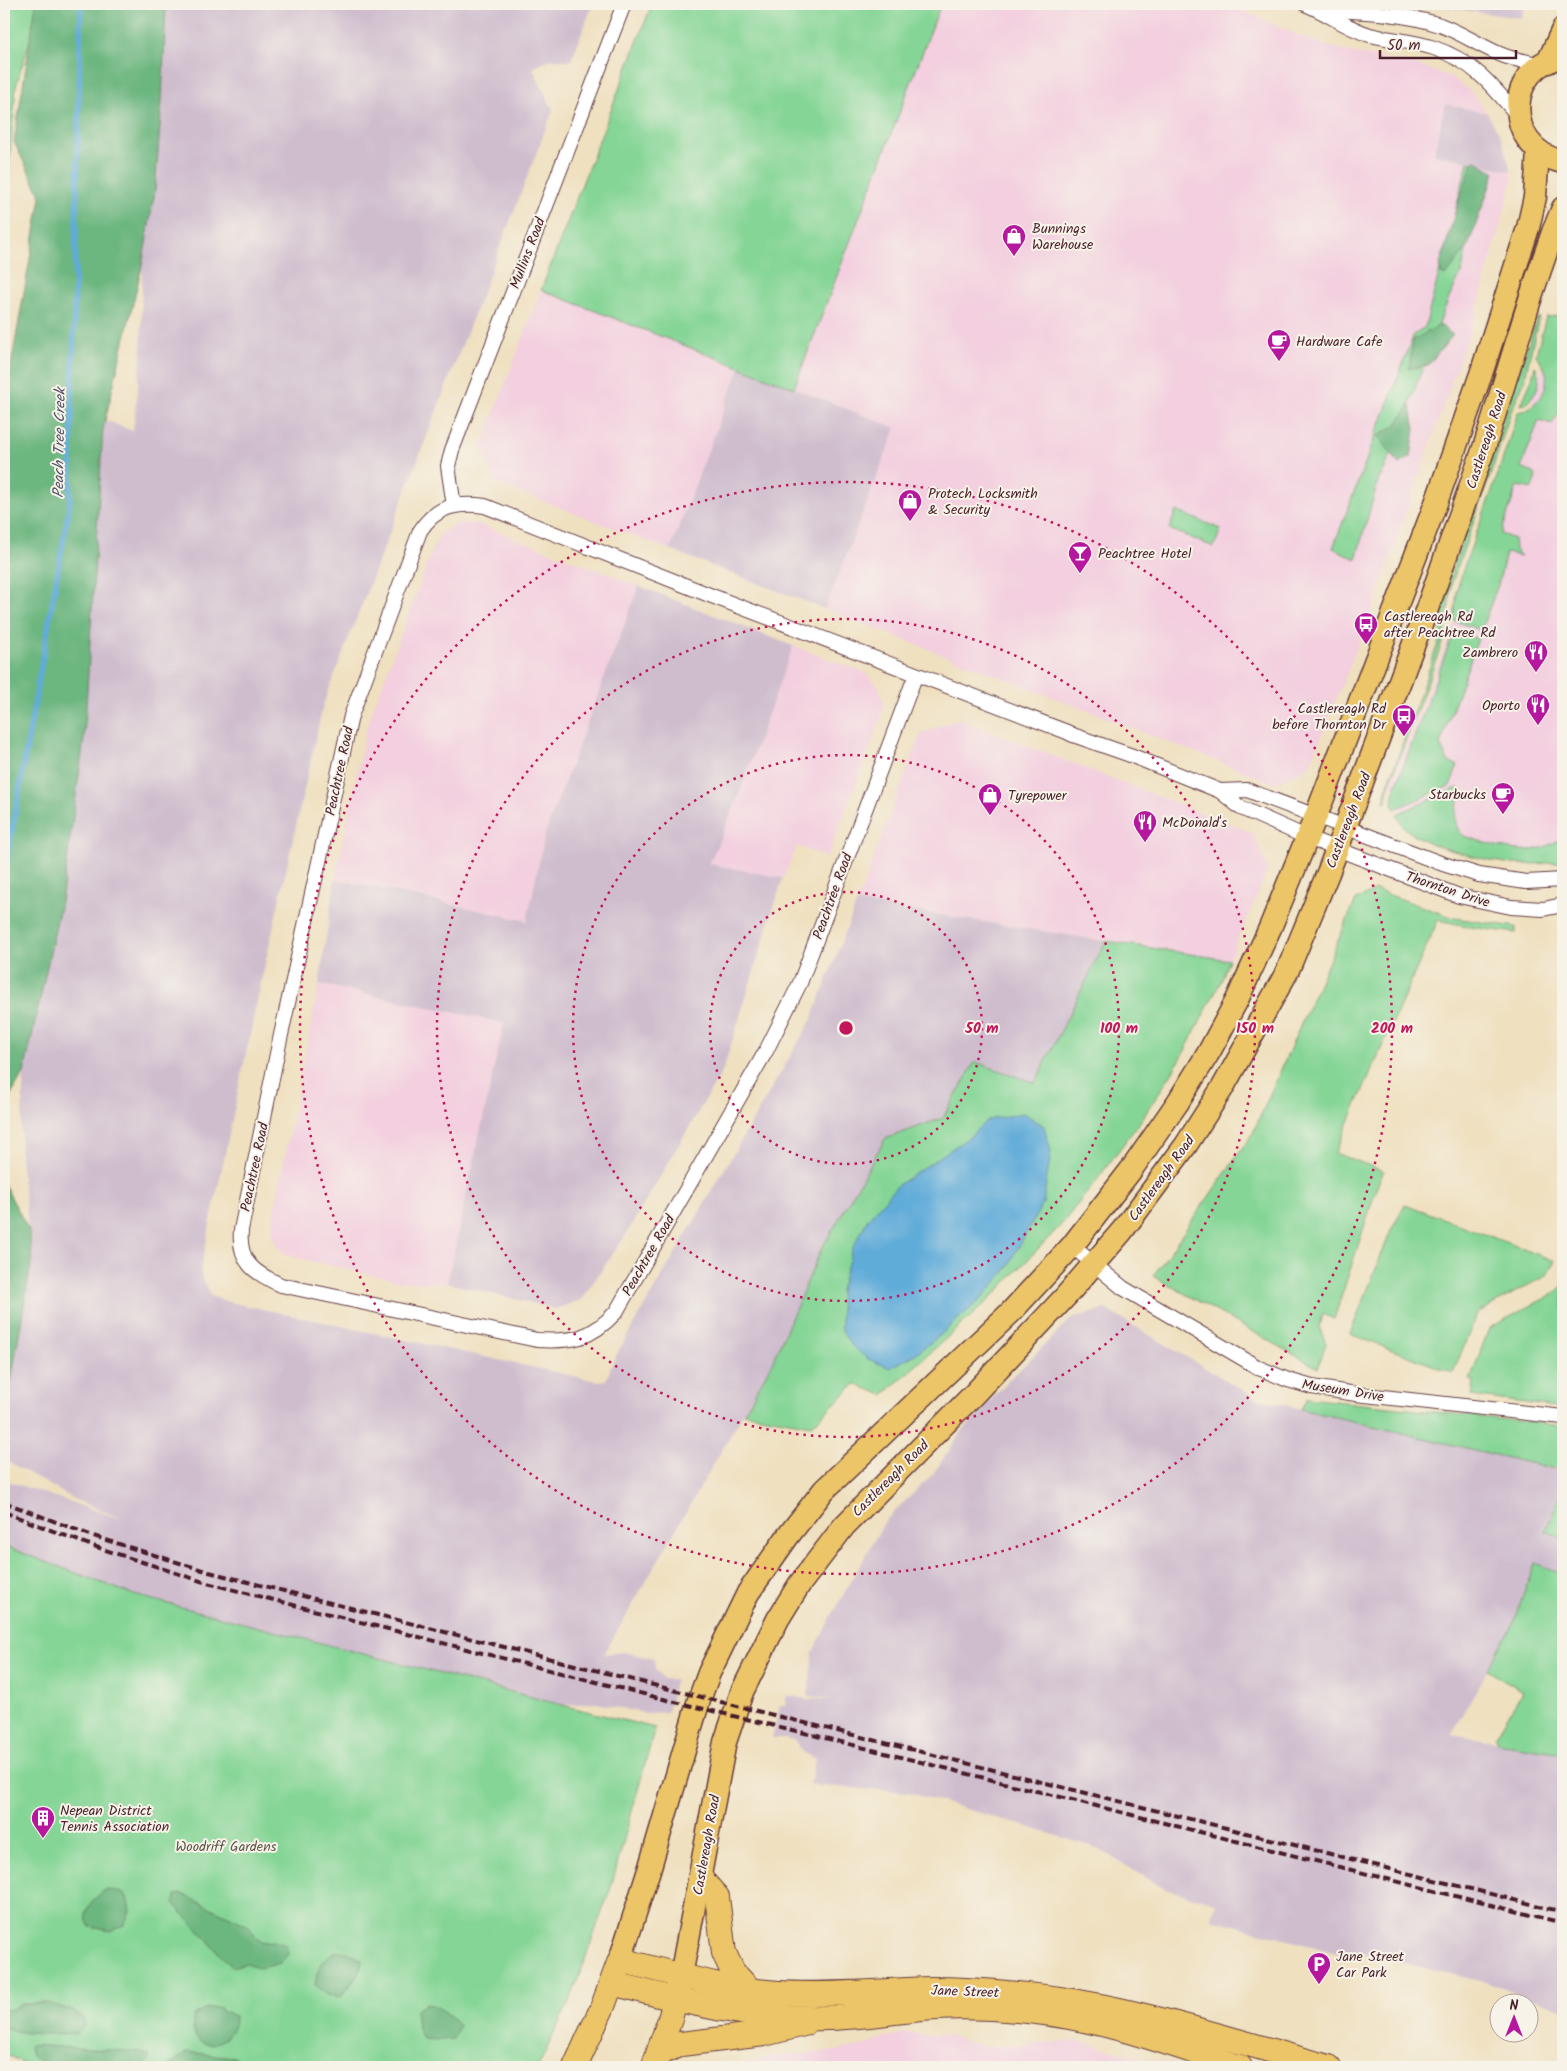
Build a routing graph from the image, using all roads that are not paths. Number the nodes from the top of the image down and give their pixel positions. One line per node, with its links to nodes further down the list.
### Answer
1 (624, 4): 10 (street, Mullins Road)
2 (1305, 4): 3 (street)
3 (1321, 10): 5 (street); 6 (street)
4 (1563, 29): 5 (main road)
5 (1551, 61): 6 (main road)
6 (1518, 116): 7 (main road)
7 (1538, 151): 8 (main road); 13 (main road, Castlereagh Road)
8 (1563, 162)
9 (1563, 208): 14 (main road, Castlereagh Road)
10 (454, 506): 11 (street, Peachtree Road); 11 (street, Peachtree Road)
11 (916, 674): 12 (street, Peachtree Road)
12 (1220, 791): 13 (street, Peachtree Road); 15 (street, Peachtree Road)
13 (1316, 816): 14 (street, Peachtree Road); 15 (main road, Castlereagh Road)
14 (1345, 826): 16 (main road, Castlereagh Road); 17 (street, Thornton Drive)
15 (1306, 837): 16 (street, Peachtree Road); 19 (main road, Castlereagh Road)
16 (1336, 850): 18 (street, Thornton Drive); 20 (main road, Castlereagh Road)
17 (1563, 880)
18 (1563, 905)
19 (1072, 1246): 20 (street, Museum Drive); 23 (main road, Castlereagh Road)
20 (1094, 1265): 21 (street, Museum Drive); 22 (main road, Castlereagh Road)
21 (1563, 1417)
22 (700, 1878): 24 (main road, Castlereagh Road); 26 (highway)
23 (620, 1960): 24 (highway, Jane Street); 25 (highway)
24 (682, 1976): 26 (highway, Jane Street); 27 (highway, Castlereagh Road)
25 (609, 1990): 27 (highway, Jane Street); 30 (highway)
26 (750, 1990): 32 (highway, Jane Street)
27 (675, 2000): 28 (highway, Jane Street); 29 (highway, Castlereagh Road)
28 (827, 2018): 29 (highway); 31 (highway, Jane Street)
29 (655, 2061)
30 (575, 2067)
31 (1240, 2067)
32 (1329, 2067)

